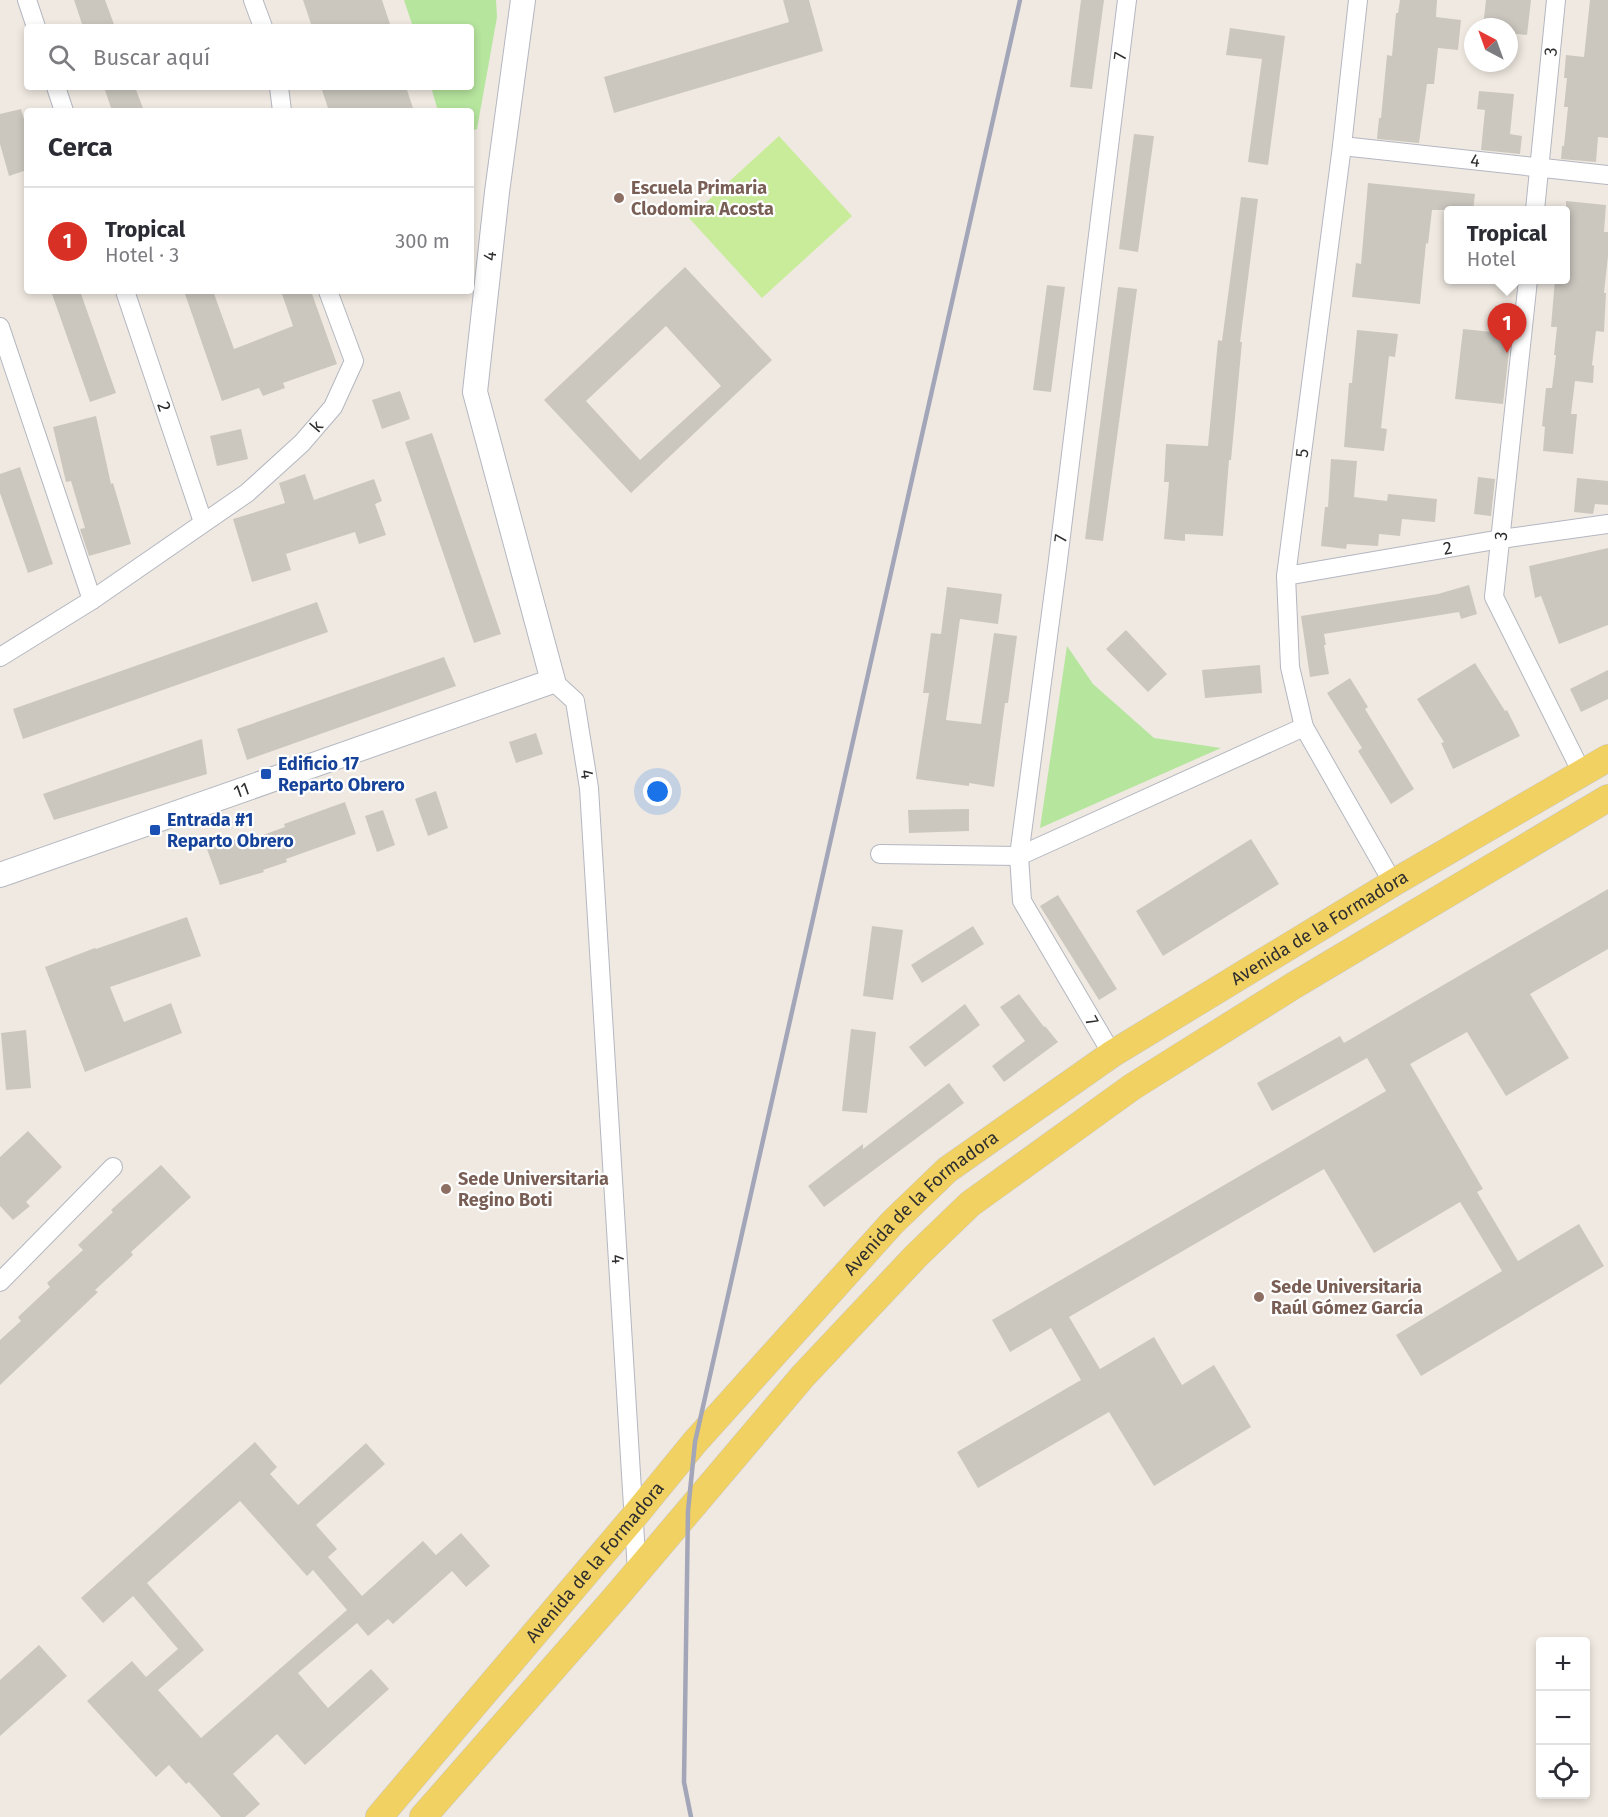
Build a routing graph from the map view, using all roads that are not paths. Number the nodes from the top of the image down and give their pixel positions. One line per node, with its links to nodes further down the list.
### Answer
1 (27, 0): 7 (street)
2 (253, 0): 8 (street)
3 (523, 0): 27 (street, 4)
4 (1127, 0): 33 (street, 7)
5 (1358, 0): 13 (street, 5)
6 (1556, 0): 14 (street, 3)
7 (35, 24)
8 (262, 24)
9 (57, 90): 11 (street)
10 (279, 90): 12 (street)
11 (63, 108)
12 (282, 108)
13 (1342, 146): 14 (street, 4); 24 (street, 5)
14 (1539, 168): 15 (street, 4); 16 (street, 3)
15 (1608, 175)
16 (1535, 206)
17 (1527, 284): 23 (street, 3)
18 (126, 294): 21 (street, 2)
19 (329, 294): 21 (street, k)
20 (0, 327): 25 (street)
21 (203, 522): 25 (street, k)
22 (1608, 524): 23 (street, 2)
23 (1501, 539): 24 (street, 2); 30 (street, 3)
24 (1286, 576): 28 (street, 5)
25 (92, 600): 26 (street, k)
26 (0, 657)
27 (553, 681): 34 (street, 11); 39 (street, 4)
28 (1304, 727): 33 (street); 35 (street, 5)
29 (1608, 759): 30 (main road, Avenida de la Formadora)
30 (1582, 773): 35 (main road, Avenida de la Formadora)
31 (1608, 798): 40 (main road, Avenida de la Formadora)
32 (880, 854): 33 (street)
33 (1019, 856): 36 (street, 7)
34 (0, 875)
35 (1393, 883): 36 (main road, Avenida de la Formadora)
36 (1112, 1054): 39 (main road, Avenida de la Formadora)
37 (113, 1167): 38 (street)
38 (0, 1282)
39 (632, 1519): 40 (street, 4); 41 (main road, Avenida de la Formadora)
40 (637, 1572): 42 (main road, Avenida de la Formadora)
41 (379, 1817)
42 (423, 1817)

